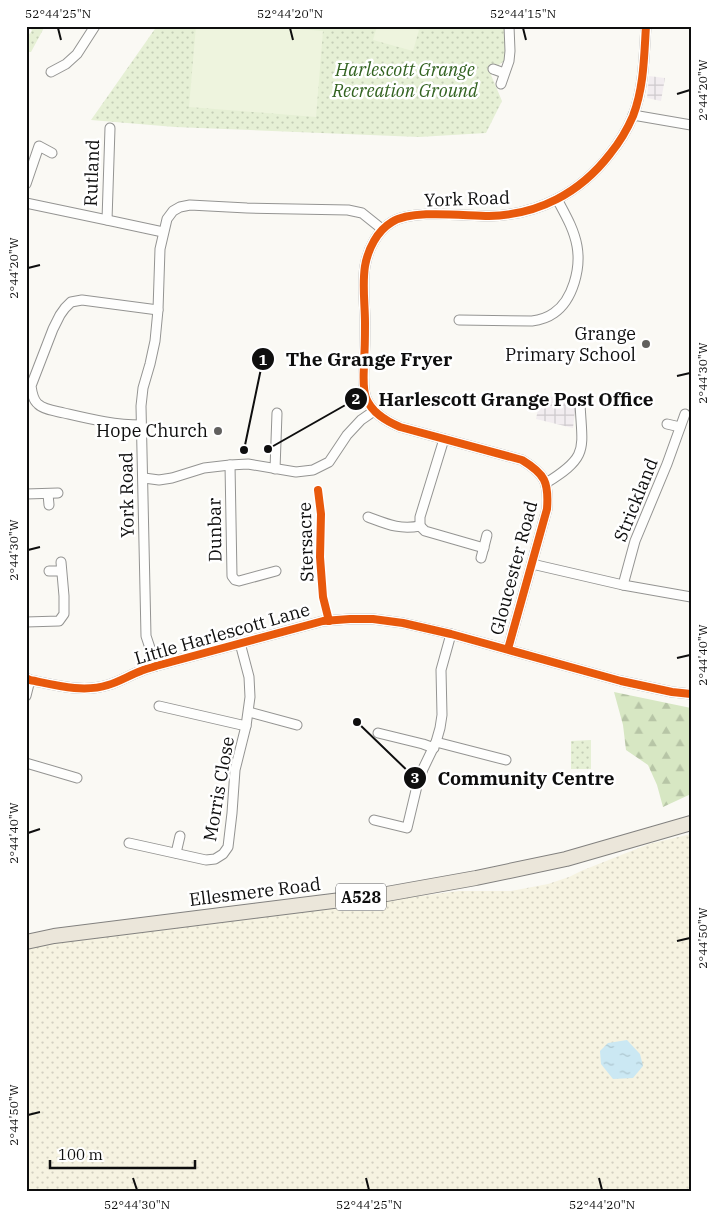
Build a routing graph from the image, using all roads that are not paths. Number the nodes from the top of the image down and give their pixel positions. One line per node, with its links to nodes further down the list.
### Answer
1 (95, 26): 5 (street)
2 (509, 26): 6 (street)
3 (646, 26): 8 (street, York Road)
4 (493, 69): 6 (street)
5 (51, 72)
6 (504, 73): 7 (street)
7 (501, 84)
8 (633, 115): 9 (street); 13 (street, York Road)
9 (691, 125)
10 (110, 128): 15 (street, Rutland)
11 (52, 153): 12 (street)
12 (26, 184)
13 (557, 199): 16 (street, York Road); 19 (street)
14 (26, 204): 15 (street, Rutland)
15 (107, 220): 17 (street, Rutland)
16 (382, 230): 17 (street, York Road); 21 (street)
17 (163, 232): 18 (street, York Road)
18 (158, 310): 25 (street, York Road); 25 (street)
19 (459, 320)
20 (580, 403): 31 (street)
21 (374, 411): 27 (street, Gloucester Road); 29 (street)
22 (277, 413): 29 (street)
23 (685, 414): 26 (street, Strickland)
24 (667, 424): 26 (street)
25 (141, 425): 30 (street, York Road)
26 (680, 427): 42 (street, Strickland)
27 (444, 439): 31 (street, Gloucester Road); 35 (street)
28 (230, 465): 29 (street); 30 (street); 41 (street, Dunbar)
29 (275, 469)
30 (144, 478): 48 (street, York Road)
31 (546, 483): 39 (street, Gloucester Road)
32 (26, 494): 33 (street)
33 (49, 505)
34 (368, 517): 35 (street)
35 (420, 526): 37 (street)
36 (487, 536): 37 (street)
37 (484, 548): 38 (street)
38 (481, 558)
39 (532, 564): 42 (street); 47 (street, Gloucester Road)
40 (50, 570): 44 (street)
41 (276, 571)
42 (623, 585): 43 (street)
43 (691, 597)
44 (26, 622)
45 (451, 634): 46 (street, Little Harlescott Lane); 47 (street, Little Harlescott Lane); 57 (street)
46 (240, 643): 48 (street, Little Harlescott Lane); 53 (street, Morris Close)
47 (508, 650): 50 (street, Little Harlescott Lane)
48 (156, 666): 49 (street, Little Harlescott Lane)
49 (28, 679): 51 (street)
50 (691, 694)
51 (26, 696)
52 (159, 706): 55 (street, Morris Close)
53 (249, 712): 54 (street); 55 (street, Morris Close)
54 (297, 725)
55 (246, 726): 65 (street, Morris Close)
56 (378, 733): 57 (street)
57 (435, 745): 58 (street); 61 (street)
58 (506, 760)
59 (26, 763): 60 (street)
60 (77, 778)
61 (374, 820)
62 (691, 823): 66 (main road, Ellesmere Road / A528)
63 (180, 836): 65 (street)
64 (129, 842): 65 (street, Morris Close)
65 (176, 853)
66 (26, 942)

